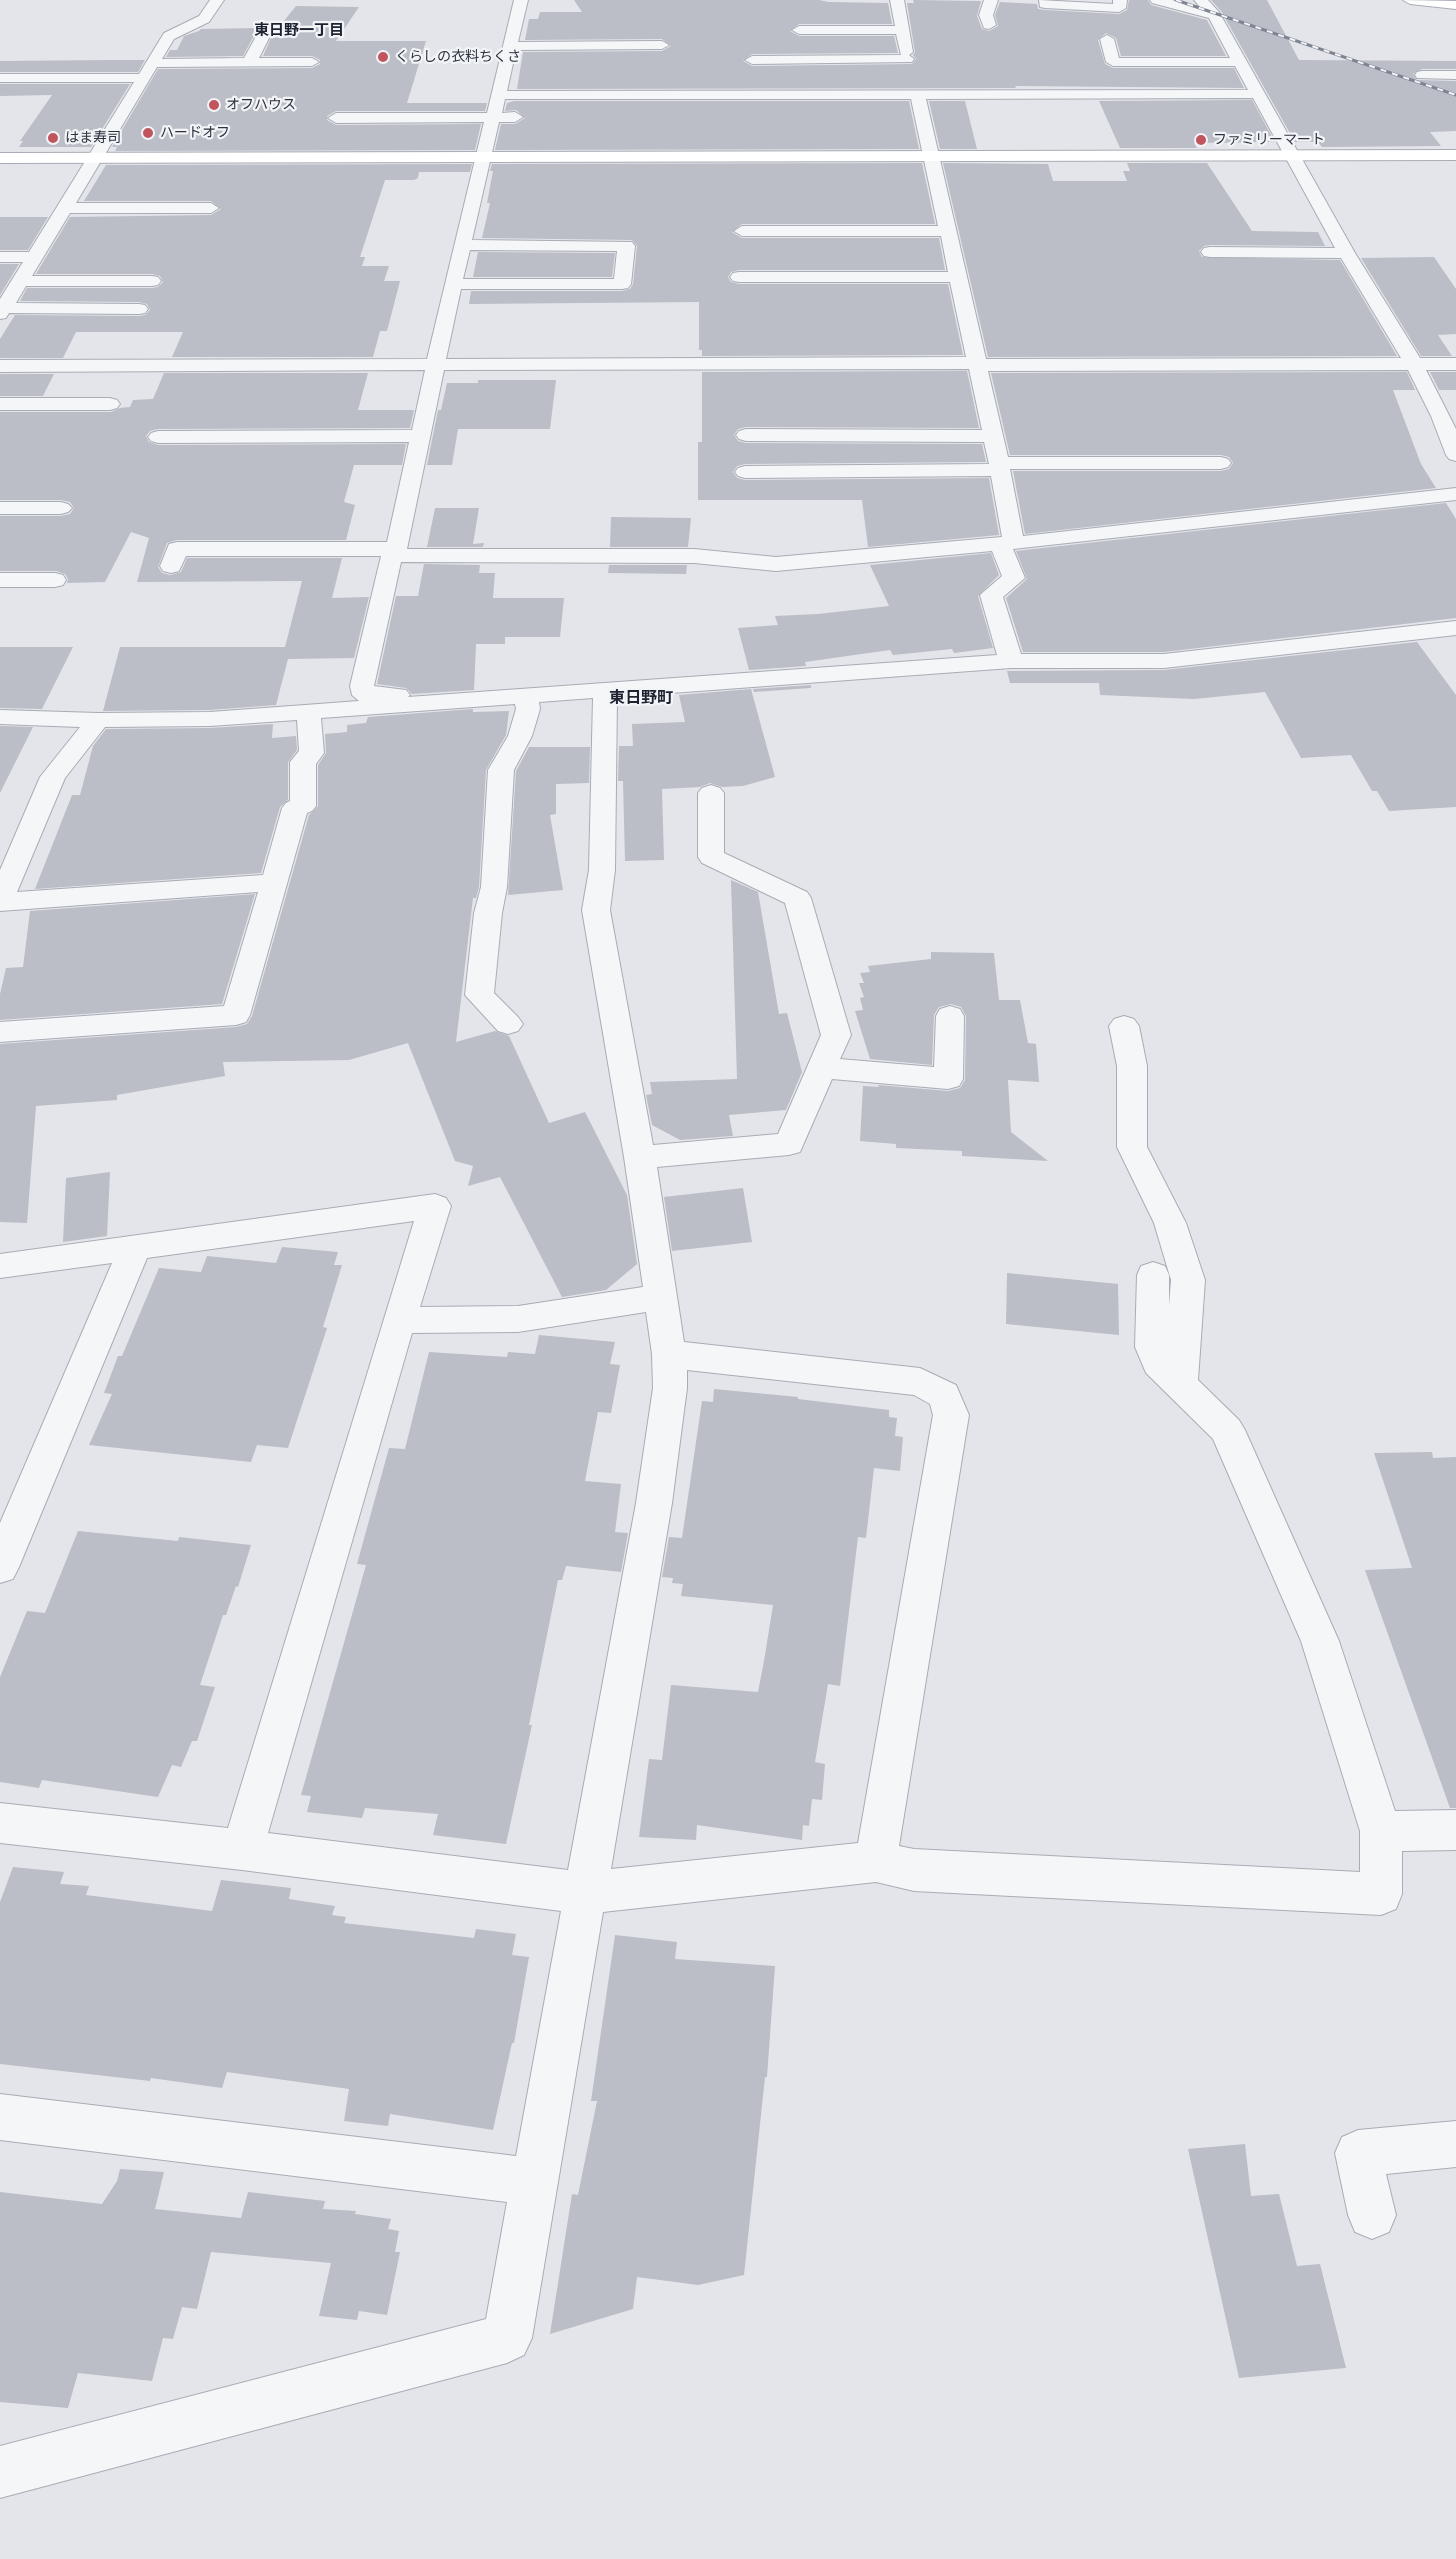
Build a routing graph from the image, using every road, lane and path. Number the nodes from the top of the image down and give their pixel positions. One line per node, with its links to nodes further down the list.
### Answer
1 (217, 0): 25 (street)
2 (521, 0): 18 (street)
3 (897, 0): 14 (street)
4 (991, 0): 12 (street)
5 (1046, 0): 10 (street)
6 (1157, 0): 11 (street)
7 (1201, 0): 11 (street)
8 (1410, 0): 9 (street)
9 (1456, 5)
10 (1123, 6)
11 (1213, 15): 24 (street)
12 (989, 25)
13 (799, 30): 14 (street)
14 (902, 30): 21 (street)
15 (585, 31): 16 (street)
16 (657, 31)
17 (264, 34): 26 (street)
18 (517, 36): 20 (street); 33 (street)
19 (1107, 39): 24 (street)
20 (662, 45)
21 (907, 59): 22 (street); 32 (street)
22 (752, 60)
23 (312, 62): 26 (street)
24 (1240, 62): 31 (street)
25 (152, 63): 26 (street); 30 (street)
26 (249, 63)
27 (1422, 75): 28 (street)
28 (1456, 75)
29 (0, 78): 30 (street)
30 (142, 78): 41 (street)
31 (1256, 94): 32 (street); 39 (street)
32 (917, 95): 33 (street); 38 (street)
33 (495, 98): 34 (street)
34 (494, 117): 35 (street); 36 (street); 40 (street)
35 (530, 117)
36 (336, 118)
37 (1456, 154): 39 (street)
38 (932, 155): 39 (street); 40 (street); 46 (street)
39 (1290, 155): 49 (street)
40 (484, 156): 41 (street); 47 (street)
41 (95, 157): 42 (street); 43 (street)
42 (0, 158)
43 (65, 208): 44 (street); 51 (street)
44 (211, 208)
45 (742, 231): 46 (street)
46 (948, 231): 53 (street)
47 (463, 245): 56 (street); 56 (street)
48 (1210, 252): 49 (street)
49 (1346, 254): 60 (street)
50 (0, 257): 51 (street)
51 (34, 257): 54 (street)
52 (739, 277): 53 (street)
53 (957, 277): 59 (street)
54 (20, 281): 55 (street); 58 (street)
55 (152, 281)
56 (453, 284): 63 (street)
57 (139, 309): 58 (street)
58 (2, 311)
59 (976, 364): 60 (street); 63 (street); 68 (street)
60 (1414, 364): 61 (street); 70 (street)
61 (1456, 364)
62 (0, 366): 63 (street)
63 (437, 366): 67 (street)
64 (0, 404): 65 (street)
65 (110, 404)
66 (746, 435): 68 (street)
67 (420, 436): 69 (street); 78 (street)
68 (993, 436): 72 (street)
69 (158, 437)
70 (1456, 455)
71 (1221, 463): 72 (street)
72 (1000, 467): 73 (street); 77 (street)
73 (745, 472)
74 (1456, 494): 77 (street)
75 (0, 508): 76 (street)
76 (61, 508)
77 (1007, 543): 78 (street); 83 (street)
78 (394, 552): 79 (street); 86 (street)
79 (171, 566)
80 (0, 580): 81 (street)
81 (55, 580)
82 (1456, 628): 83 (street)
83 (1011, 661): 84 (street)
84 (605, 691): 85 (street); 98 (street)
85 (526, 696): 86 (street); 94 (street)
86 (450, 702): 87 (street)
87 (308, 712): 89 (street); 91 (street)
88 (0, 717): 89 (street)
89 (98, 720): 92 (street)
90 (711, 793): 97 (street)
91 (274, 882): 92 (street); 96 (street)
92 (0, 902)
93 (950, 1016): 97 (street)
94 (508, 1024)
95 (1124, 1026): 105 (street)
96 (0, 1032)
97 (822, 1068): 98 (street)
98 (640, 1157): 102 (street)
99 (135, 1247): 100 (street); 103 (street); 106 (street)
100 (0, 1266)
101 (1153, 1275): 105 (street)
102 (660, 1297): 103 (street); 104 (street)
103 (399, 1320): 110 (street)
104 (669, 1354): 111 (street); 112 (street)
105 (1180, 1384): 109 (street)
106 (0, 1567)
107 (0, 1823): 110 (street)
108 (1456, 1830): 109 (street)
109 (1381, 1831): 111 (street)
110 (242, 1850): 112 (street)
111 (876, 1862): 112 (street)
112 (586, 1893): 115 (street)
113 (0, 2116): 115 (street)
114 (1456, 2144): 116 (street)
115 (535, 2182): 117 (street)
116 (1372, 2215)
117 (0, 2472)

